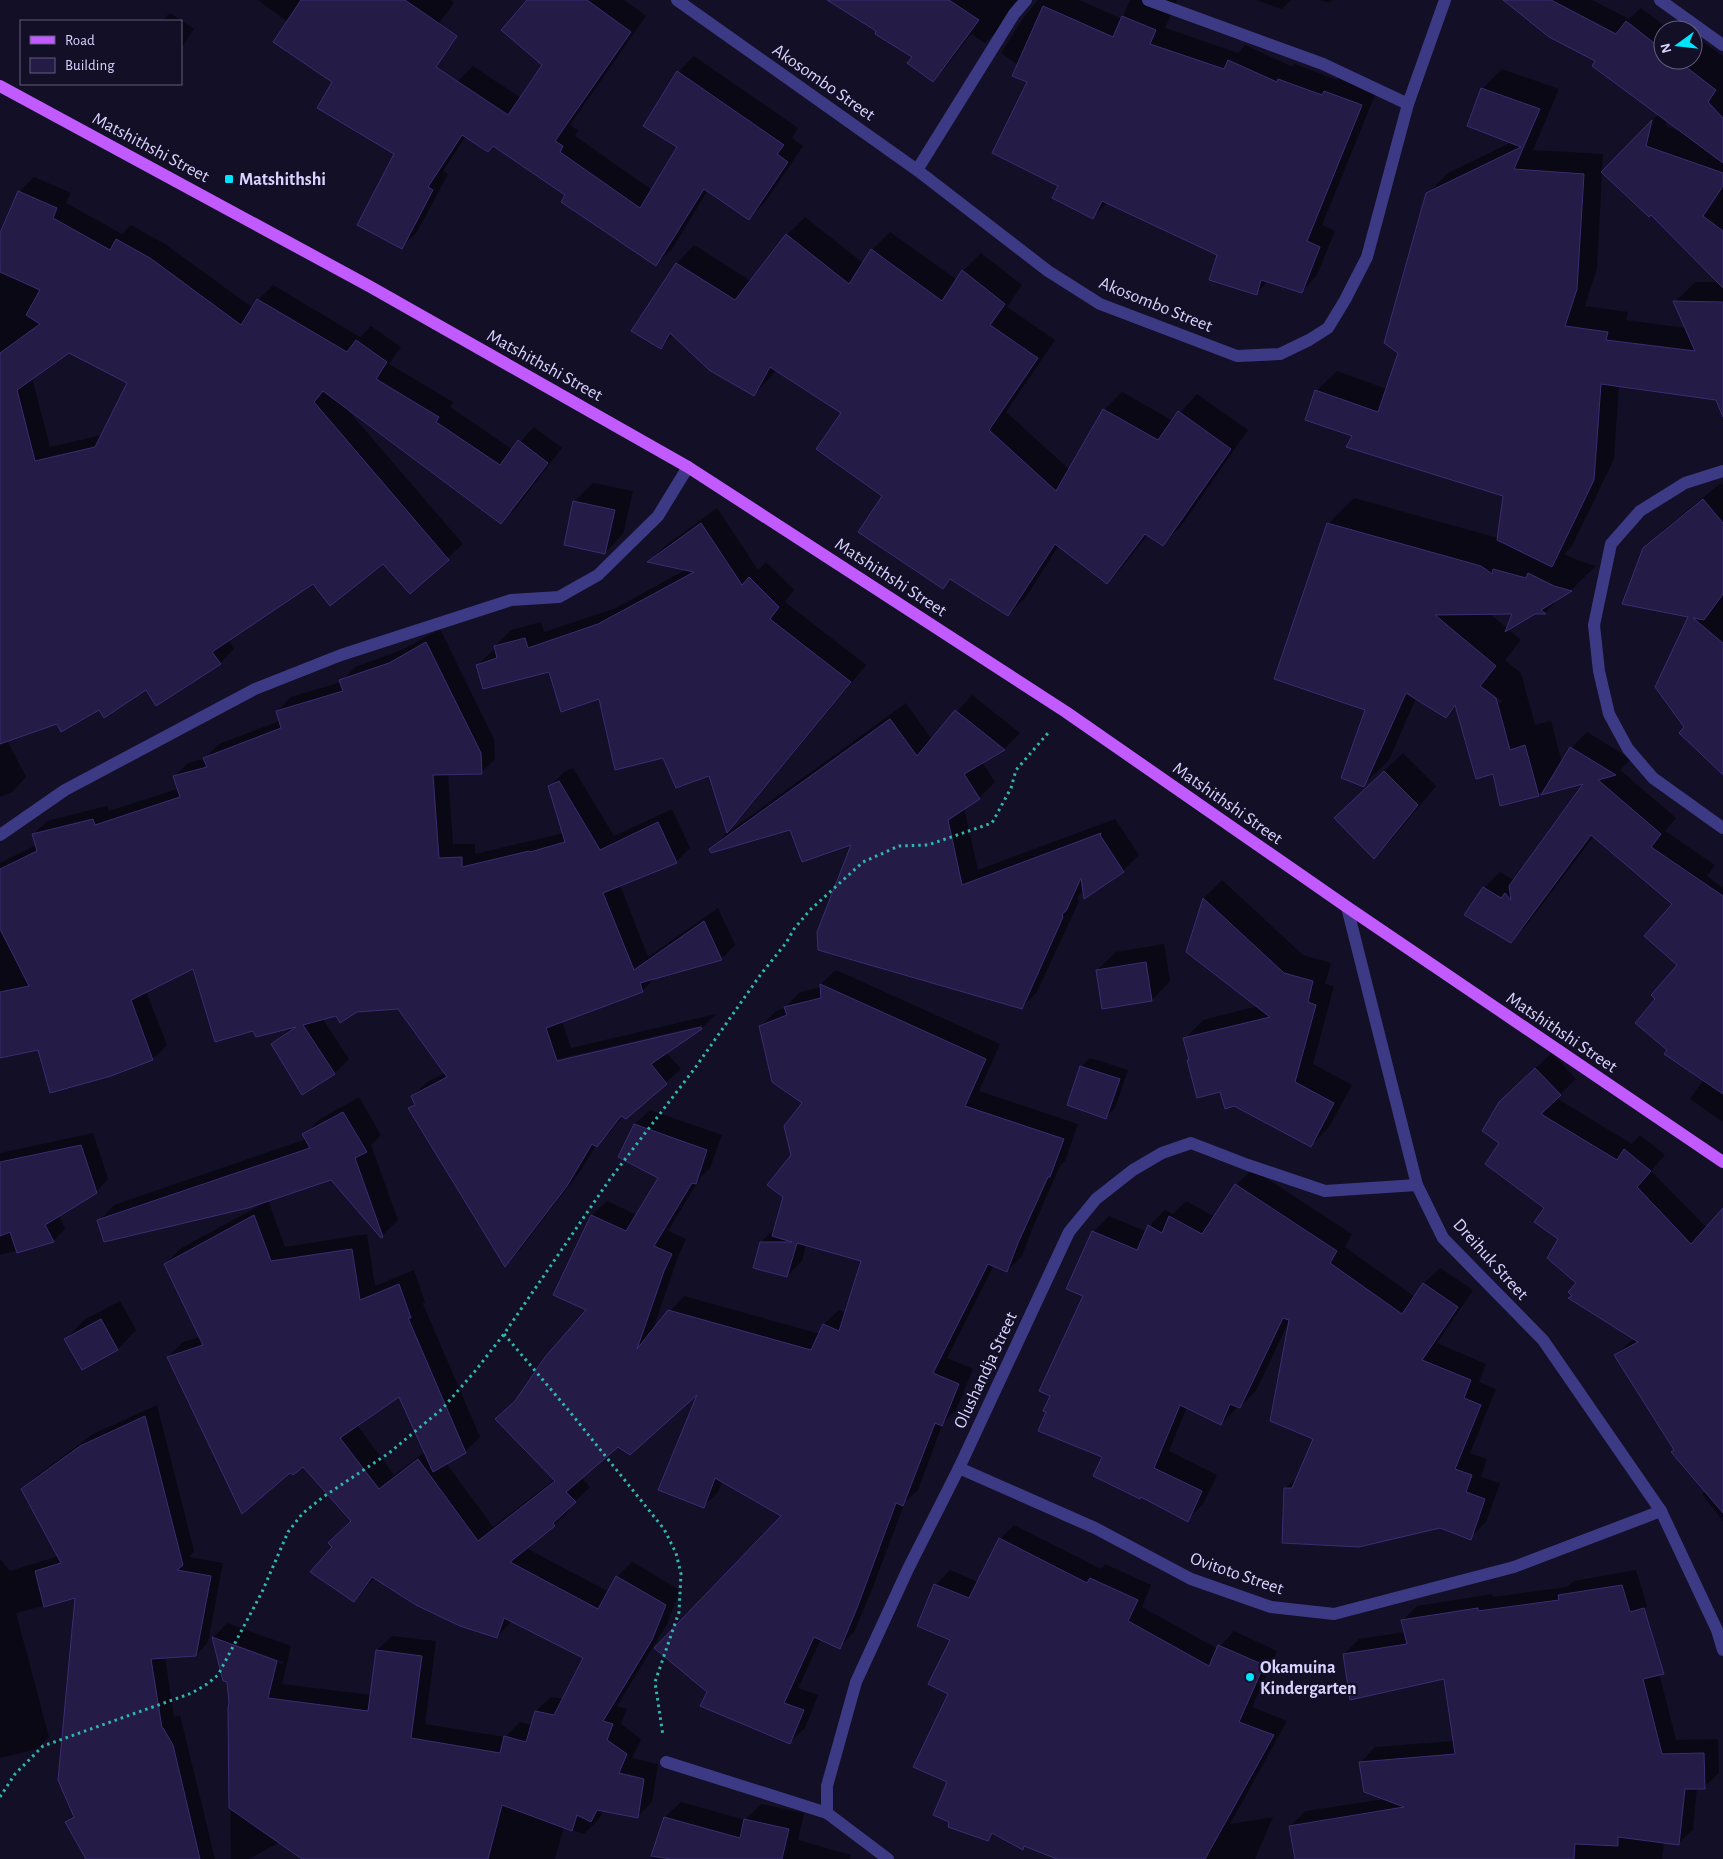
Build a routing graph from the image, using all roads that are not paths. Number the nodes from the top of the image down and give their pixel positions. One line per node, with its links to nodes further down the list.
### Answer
1 (677, 0): 9 (street, Akosombo Street)
2 (1026, 0): 9 (street)
3 (1148, 0): 8 (street)
4 (1444, 0): 8 (street, Akosombo Street)
5 (1660, 0): 6 (street)
6 (1723, 45)
7 (0, 86): 10 (main road, Matshithshi Street)
8 (1408, 104): 9 (street, Akosombo Street)
9 (917, 170)
10 (688, 466): 13 (street); 14 (main road, Matshithshi Street)
11 (1723, 472): 12 (street)
12 (1723, 828)
13 (0, 835)
14 (1347, 907): 15 (main road, Matshithshi Street); 16 (street, Dreihuk Street)
15 (1723, 1162)
16 (1418, 1185): 17 (street, Olushandja Street); 18 (street, Dreihuk Street)
17 (959, 1468): 18 (street, Ovitoto Street); 21 (street, Olushandja Street)
18 (1661, 1511): 19 (street, Dreihuk Street)
19 (1723, 1650)
20 (666, 1762): 21 (street)
21 (827, 1814): 22 (street)
22 (888, 1859)

